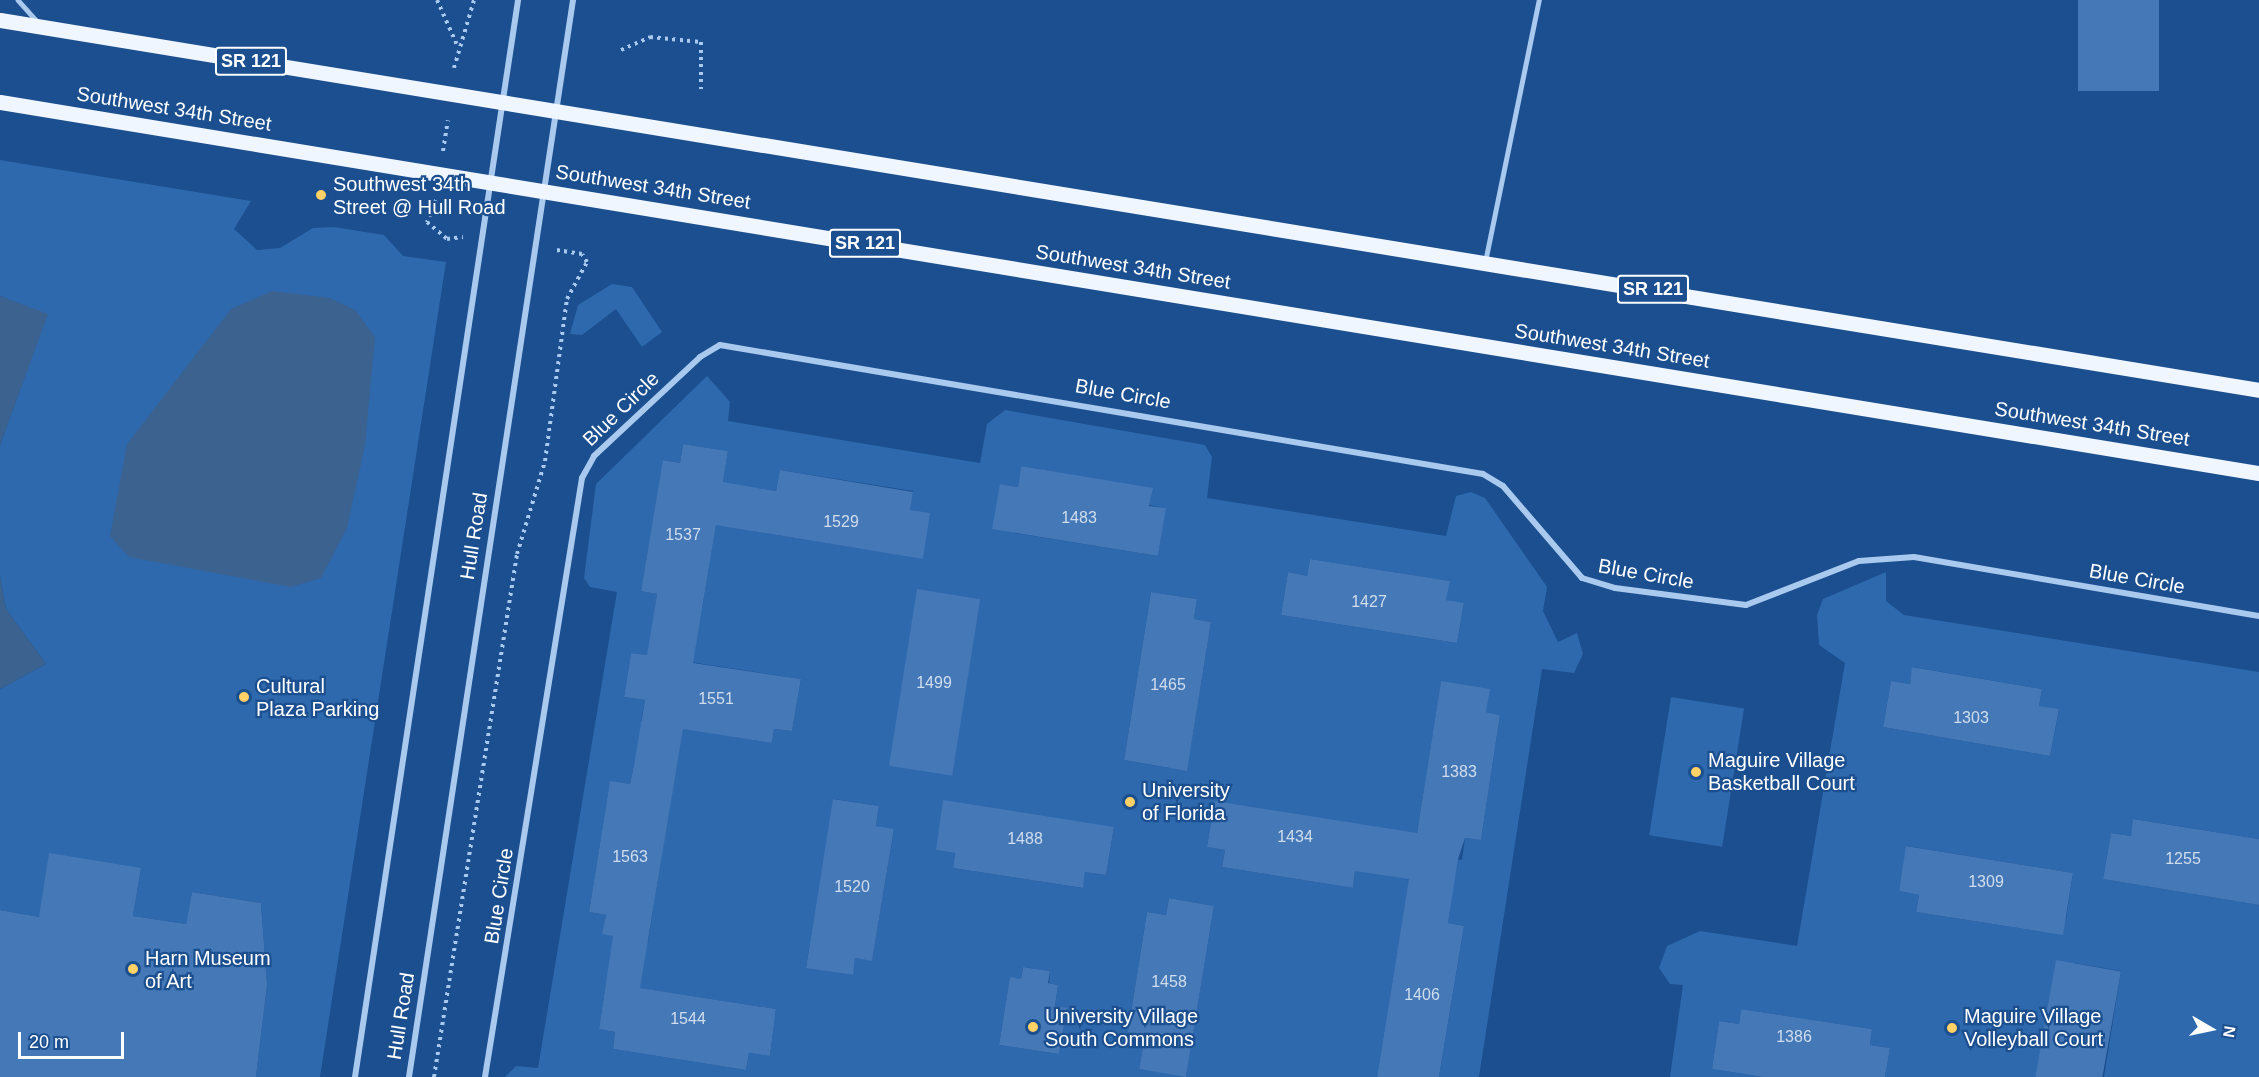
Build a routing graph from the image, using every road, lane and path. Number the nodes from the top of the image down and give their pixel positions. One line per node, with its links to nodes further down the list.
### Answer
1 (18, 0): 8 (lane)
2 (437, 0): 9 (path)
3 (474, 0): 9 (path)
4 (518, 0): 14 (street, Hull Road)
5 (573, 0): 15 (street, Hull Road)
6 (1539, 0): 21 (lane)
7 (0, 20): 8 (main road, SR 121)
8 (42, 27): 12 (main road, SR 121)
9 (457, 46): 12 (path)
10 (621, 50): 11 (path)
11 (701, 89)
12 (451, 94): 14 (main road, SR 121); 16 (path)
13 (0, 102): 16 (main road, Southwest 34th Street / SR 121)
14 (501, 102): 15 (main road, SR 121); 17 (street, Hull Road)
15 (557, 111): 18 (street, Hull Road); 21 (main road, SR 121)
16 (440, 173): 17 (main road, Southwest 34th Street / SR 121); 19 (path)
17 (488, 181): 18 (main road, Southwest 34th Street / SR 121); 25 (street, Hull Road)
18 (546, 190): 23 (main road, Southwest 34th Street / SR 121); 26 (street, Hull Road)
19 (456, 236)
20 (582, 254): 27 (path)
21 (1485, 261): 22 (main road, SR 121)
22 (2259, 390)
23 (2259, 473)
24 (2259, 616): 28 (street, Blue Circle)
25 (355, 1077)
26 (408, 1077)
27 (434, 1077)
28 (485, 1077)

